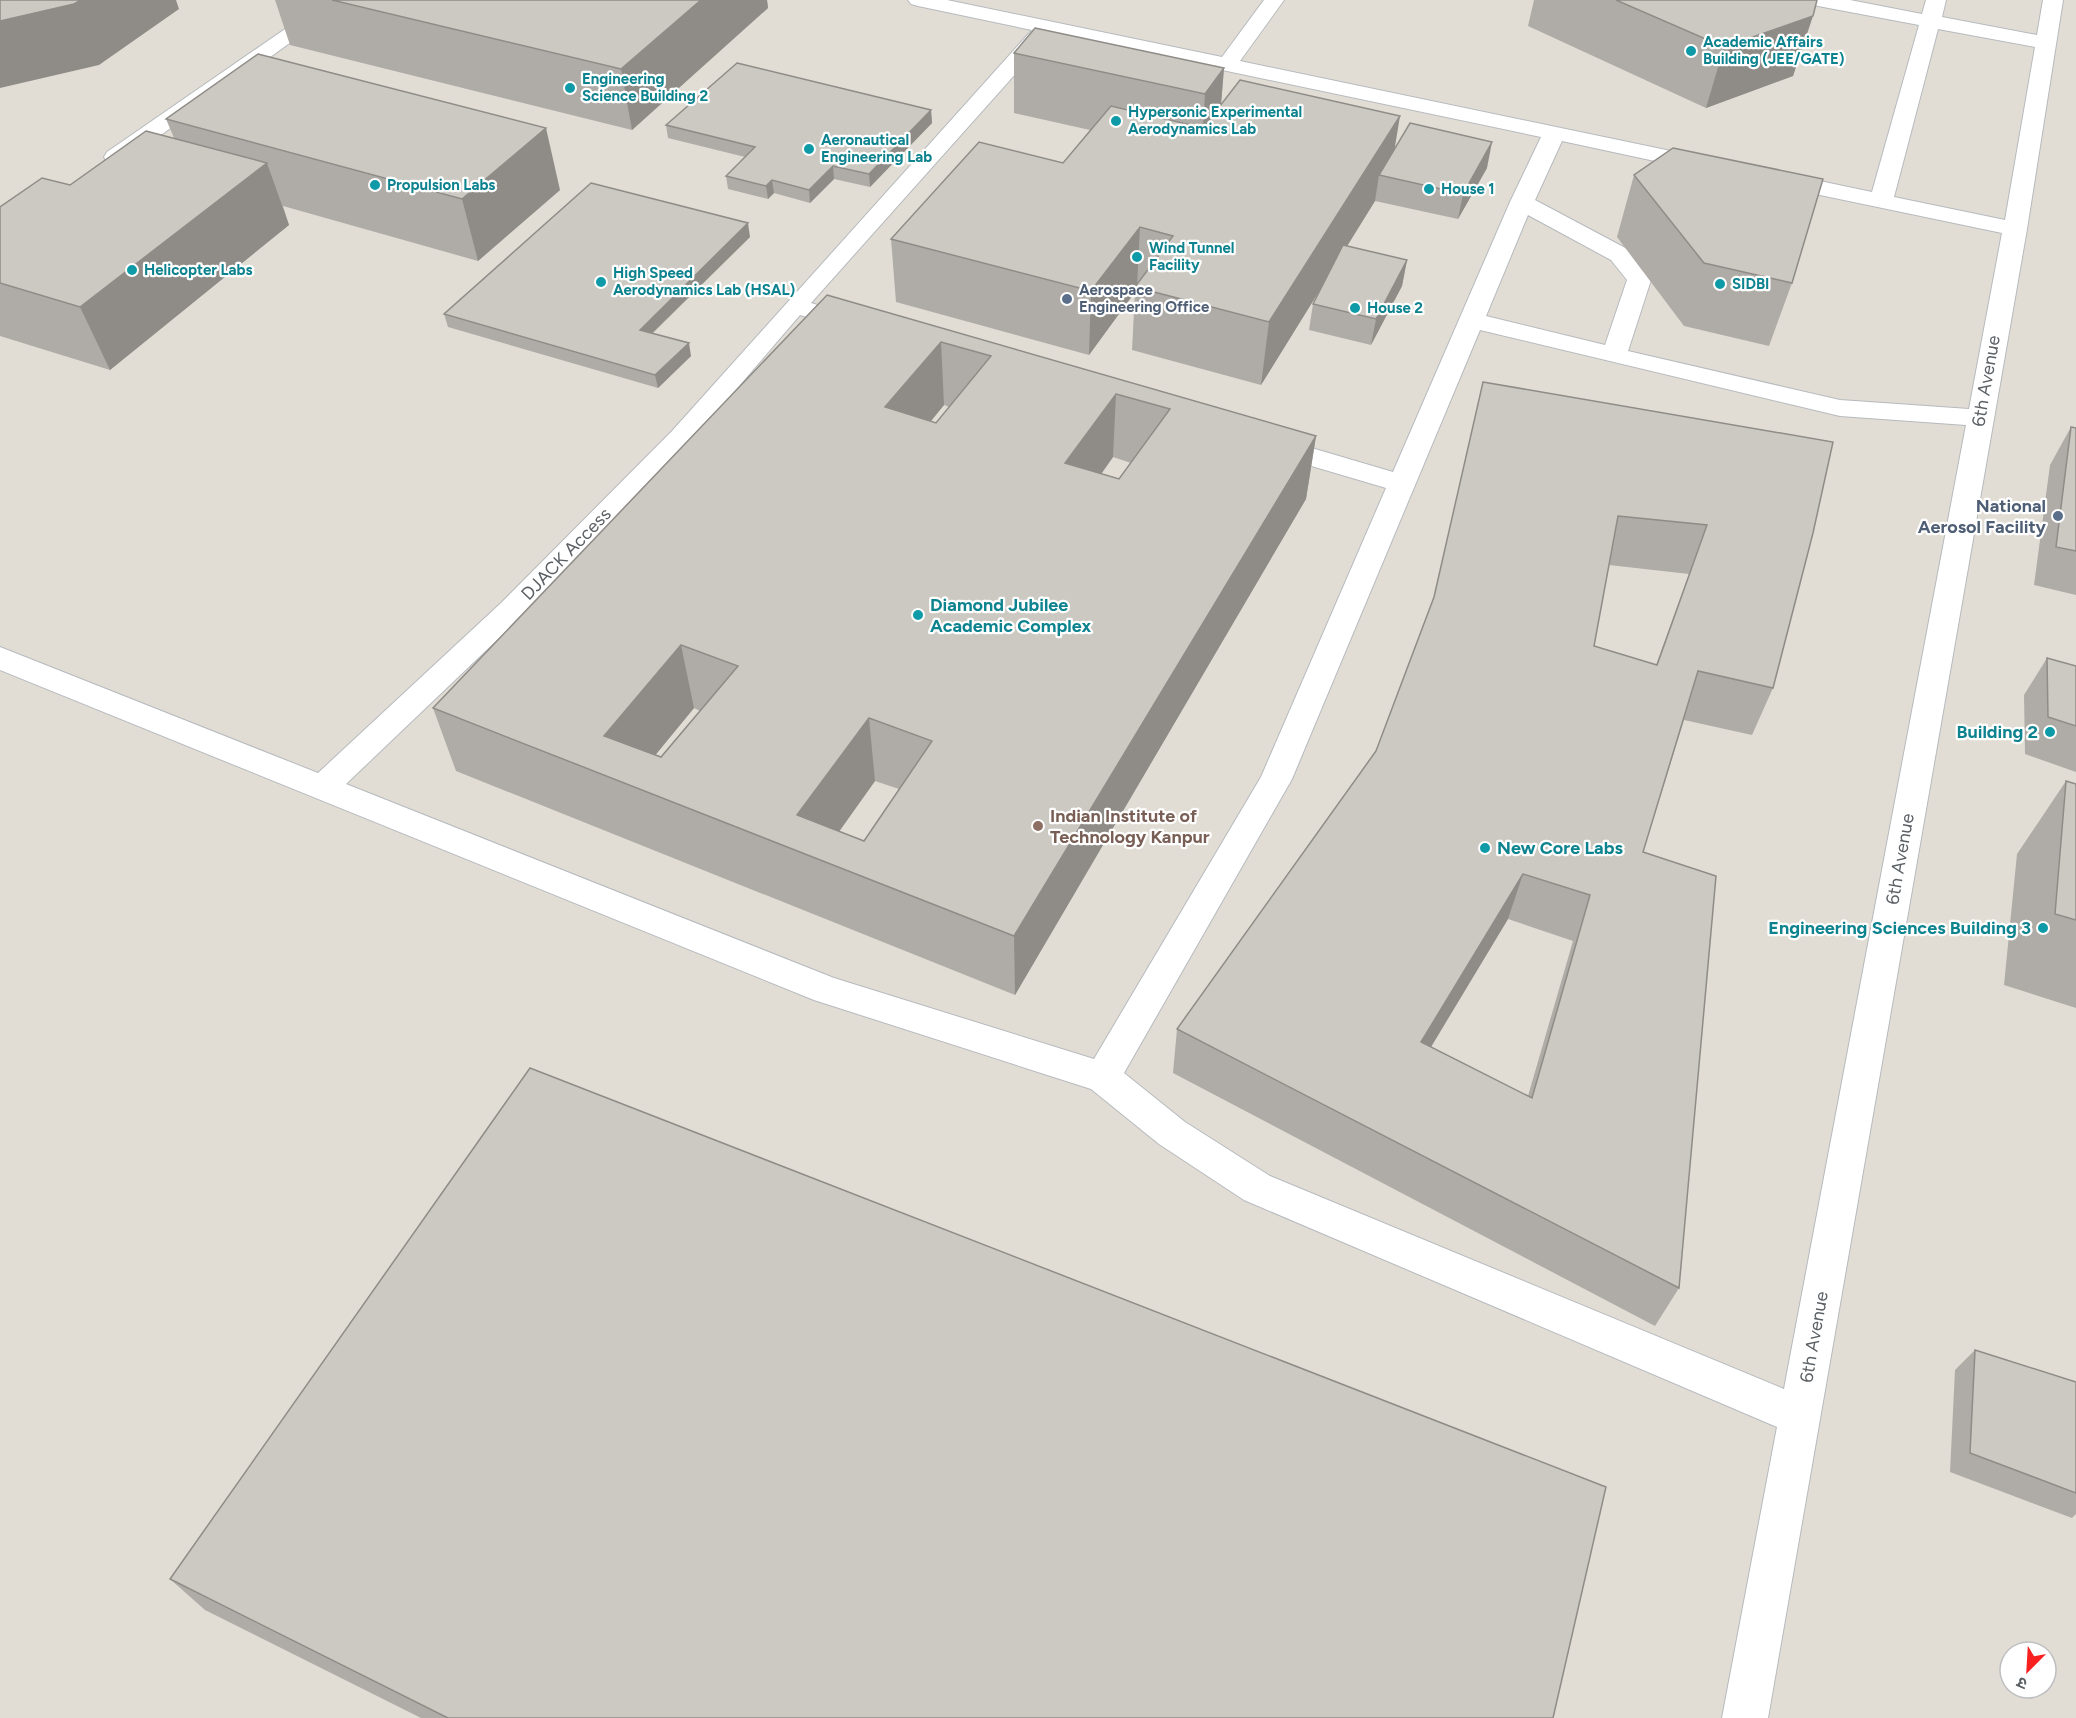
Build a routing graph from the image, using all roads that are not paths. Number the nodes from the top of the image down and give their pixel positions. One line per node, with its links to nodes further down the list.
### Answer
1 (340, 0): 13 (street)
2 (918, 0): 8 (street)
3 (1274, 0): 10 (street)
4 (1818, 0): 7 (street)
5 (1936, 0): 7 (street)
6 (2053, 0): 9 (street, 6th Avenue)
7 (1930, 21): 9 (street); 15 (street)
8 (1045, 27): 10 (street); 18 (street, DJACK Access)
9 (2045, 43): 17 (street, 6th Avenue)
10 (1226, 66): 11 (street)
11 (1554, 134): 12 (street); 16 (street)
12 (1729, 170)
13 (95, 171)
14 (1752, 174): 15 (street)
15 (1881, 201): 17 (street)
16 (1522, 202): 19 (street); 21 (street)
17 (2014, 229): 22 (street, 6th Avenue)
18 (795, 306): 20 (street); 26 (street, DJACK Access)
19 (1471, 320): 21 (street); 24 (street)
20 (875, 330)
21 (1614, 355): 22 (street)
22 (1979, 418): 28 (street, 6th Avenue)
23 (1253, 440): 24 (street)
24 (1401, 483): 27 (street)
25 (0, 658): 26 (street)
26 (322, 788): 27 (street)
27 (1103, 1077): 28 (street)
28 (1800, 1416): 29 (street, 6th Avenue)
29 (1745, 1718)

